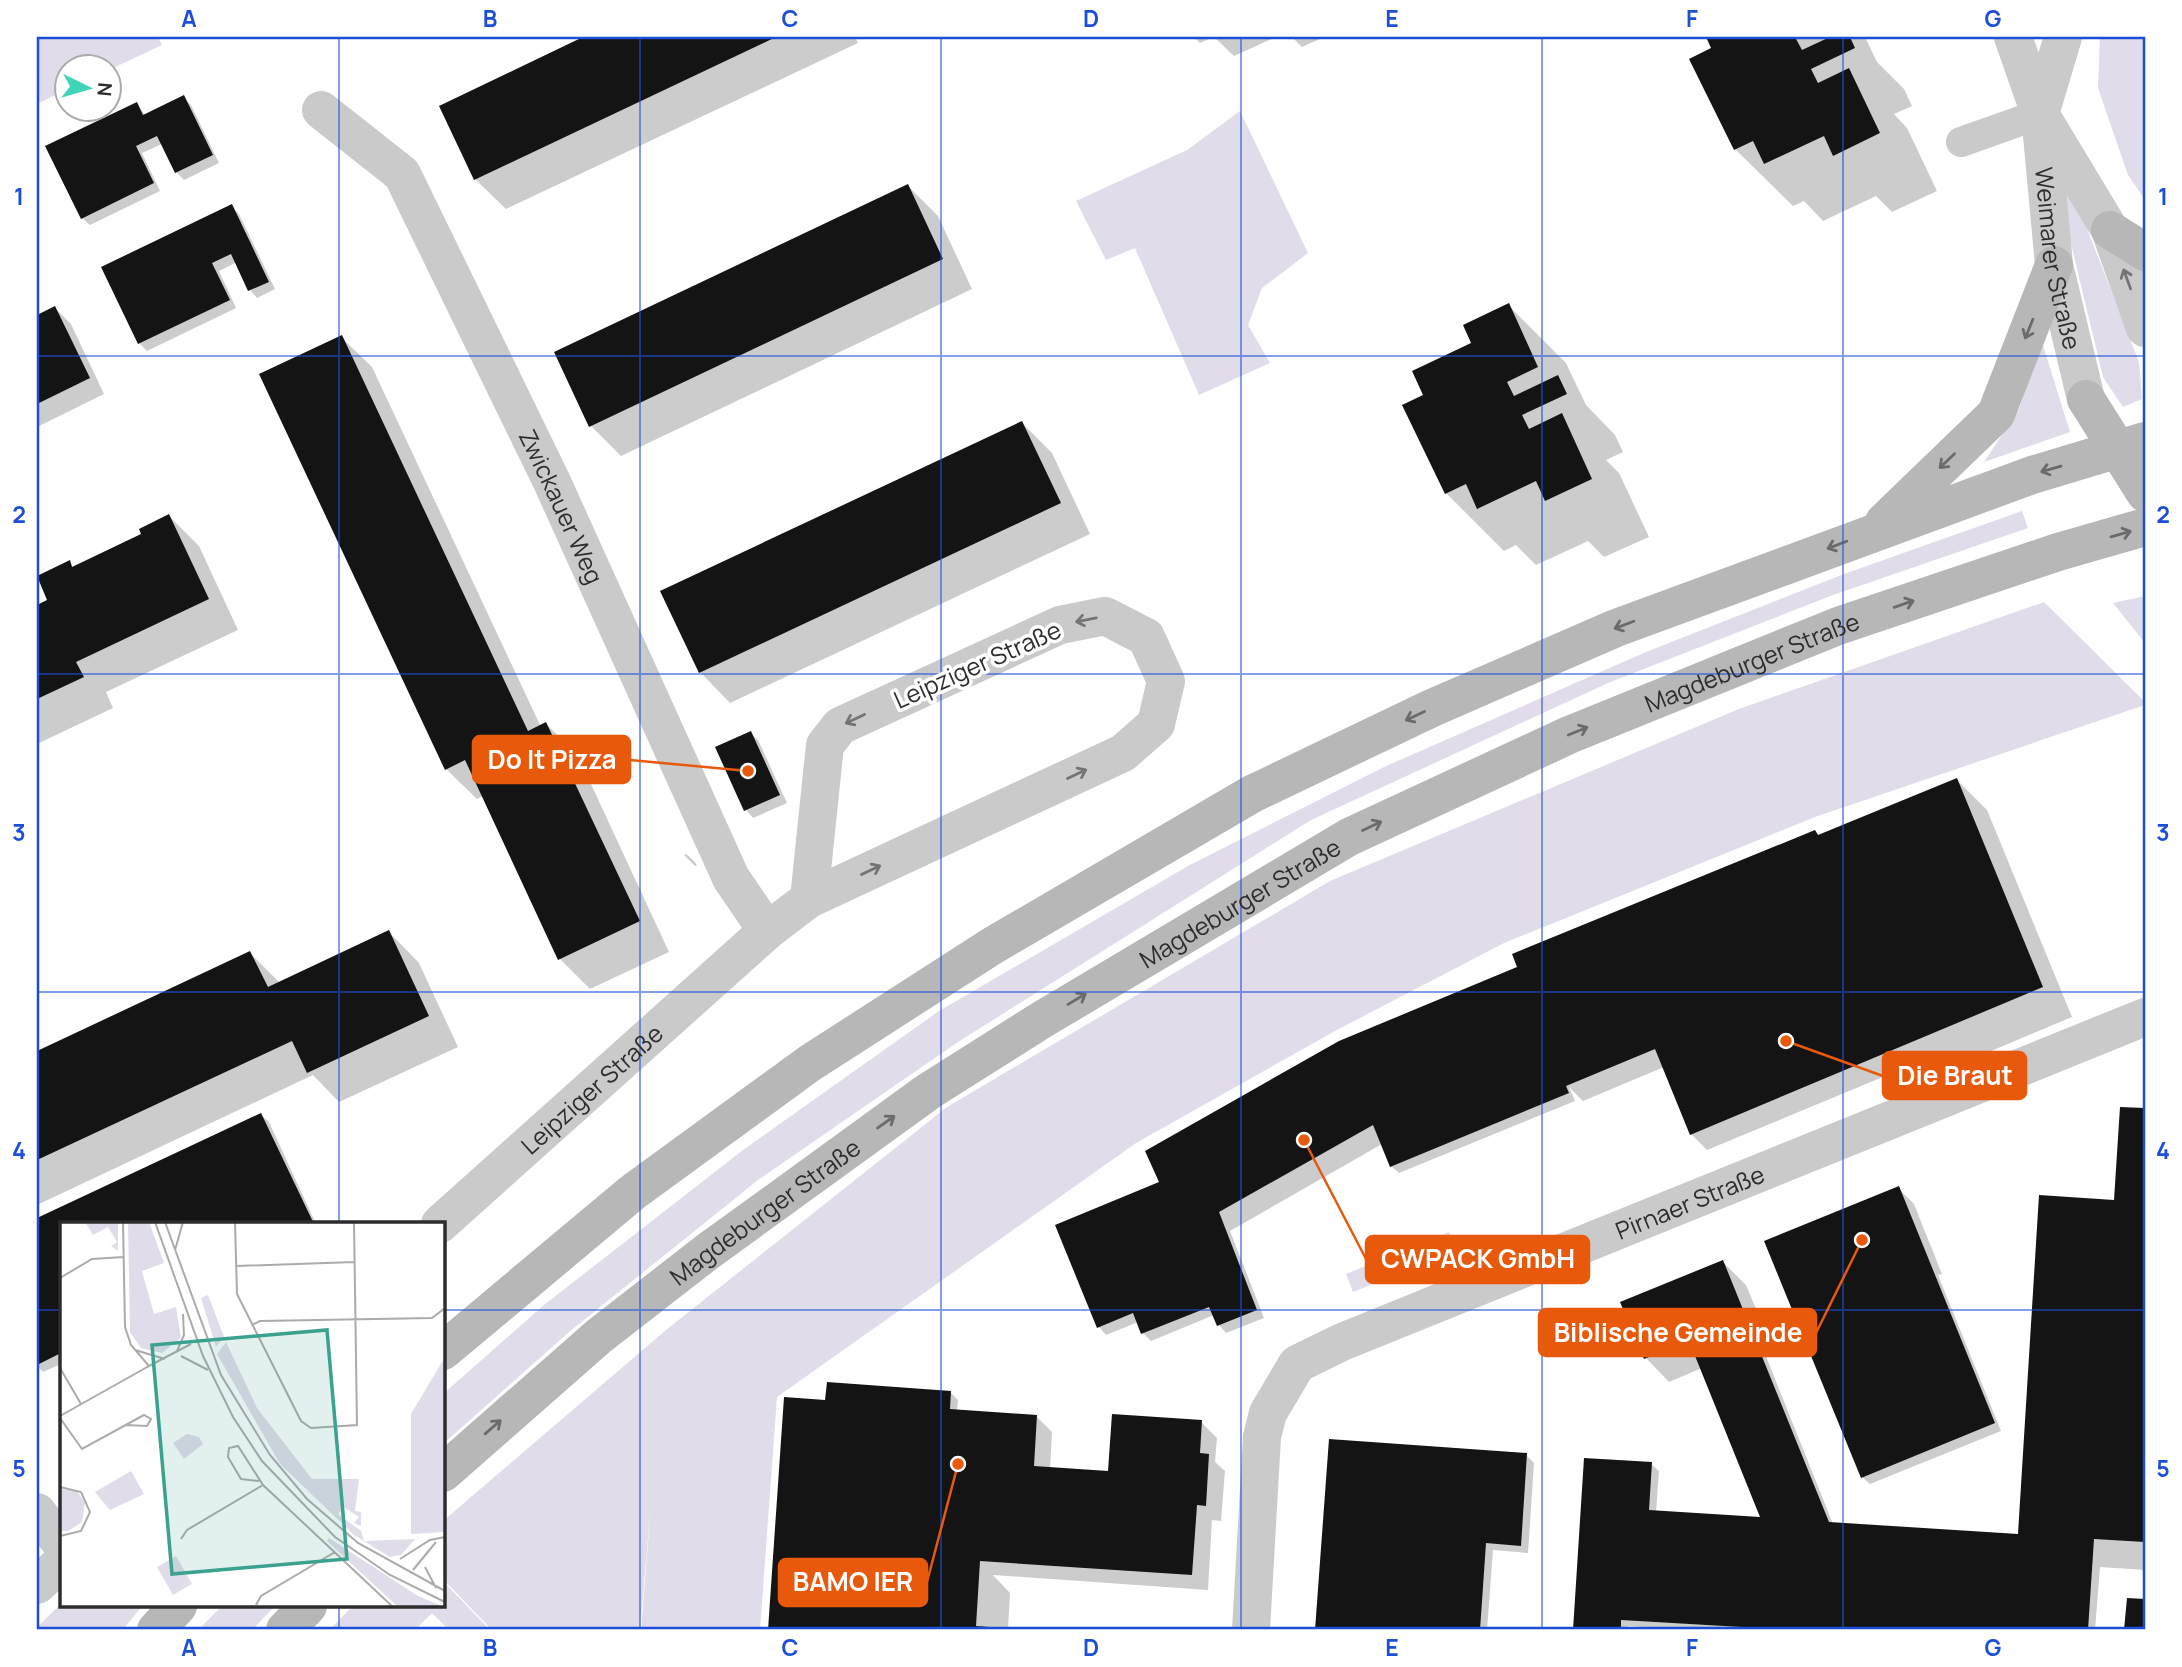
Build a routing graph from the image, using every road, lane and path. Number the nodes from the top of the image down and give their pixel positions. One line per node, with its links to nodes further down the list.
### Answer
1 (2013, 37): 4 (street, Weimarer Straße)
2 (2063, 37): 4 (street)
3 (321, 110): 16 (street, Zwickauer Weg)
4 (2040, 114): 5 (lane); 6 (street, Weimarer Straße); 8 (street, Weimarer Straße)
5 (1961, 142)
6 (2110, 230): 7 (main road); 9 (street, Weimarer Straße, one-way to 6)
7 (2145, 252)
8 (2054, 265): 10 (street, Weimarer Straße); 14 (main road, one-way to 14)
9 (2145, 328)
10 (2086, 399): 11 (main road)
11 (2131, 446): 12 (main road); 14 (main road, one-way to 14)
12 (2145, 493)
13 (2145, 527): 20 (main road, Magdeburger Straße, one-way to 13)
14 (1875, 531): 19 (main road, one-way to 19)
15 (809, 899): 15 (street, Leipziger Straße, one-way to 15); 16 (street, Leipziger Straße)
16 (767, 932): 18 (street, Leipziger Straße)
17 (2145, 1017): 29 (street, Pirnaer Straße)
18 (442, 1222)
19 (444, 1350)
20 (444, 1472)
21 (37, 1512): 22 (street)
22 (60, 1542)
23 (60, 1564): 24 (street)
24 (37, 1585)
25 (176, 1608): 27 (main road)
26 (306, 1608): 28 (main road)
27 (156, 1630)
28 (285, 1630)
29 (1251, 1630)

